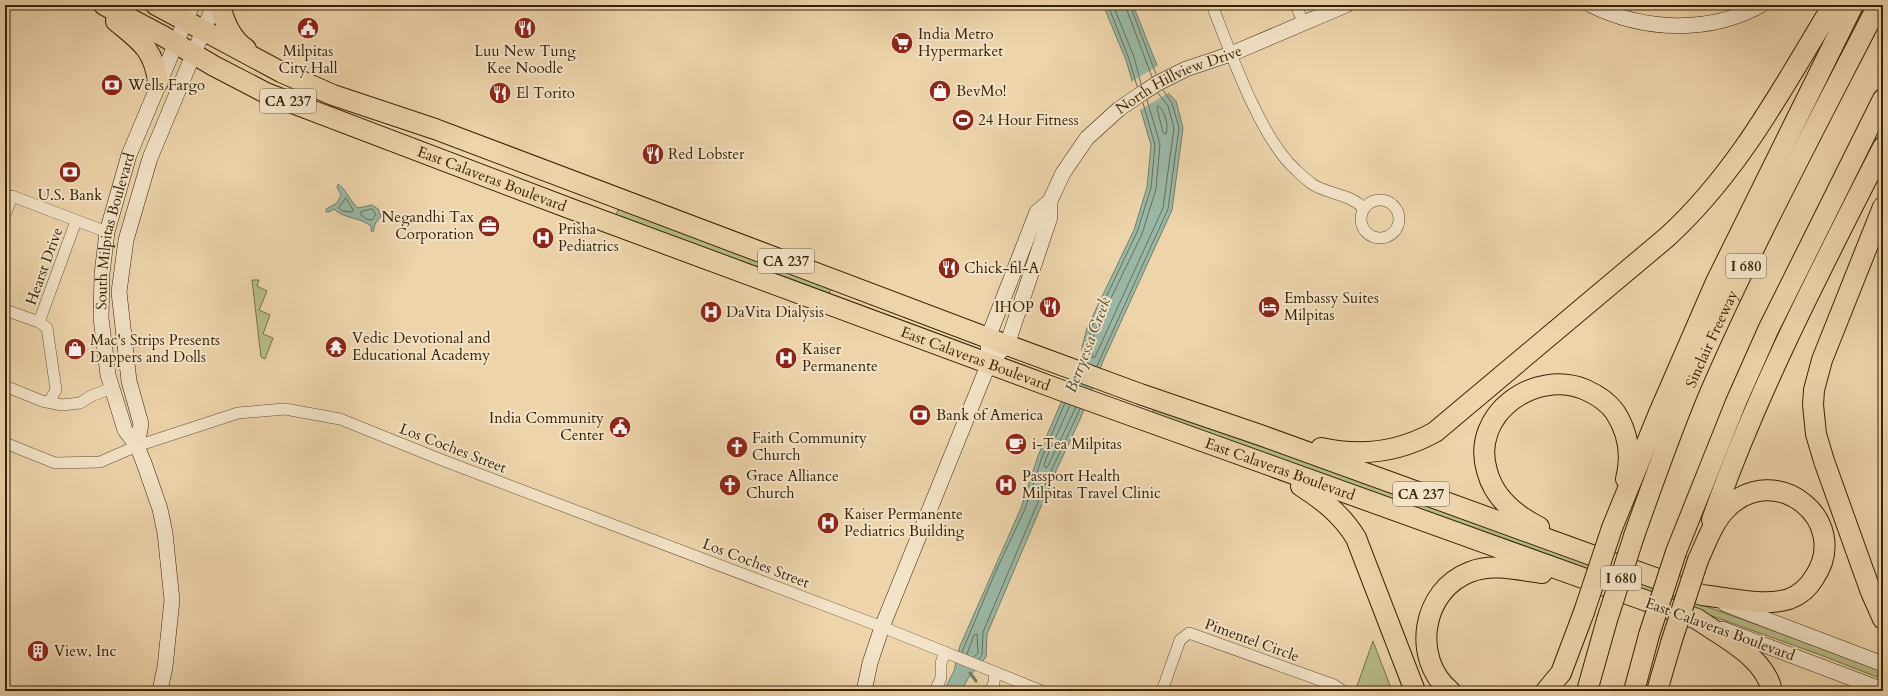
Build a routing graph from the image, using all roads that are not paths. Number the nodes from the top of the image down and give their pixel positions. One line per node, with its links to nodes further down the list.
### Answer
1 (95, 5): 22 (highway)
2 (104, 5): 18 (highway, East Calaveras Boulevard / CA 237)
3 (156, 5): 14 (highway, East Calaveras Boulevard / CA 237)
4 (214, 5): 17 (main road, South Milpitas Boulevard)
5 (220, 5): 21 (highway)
6 (1212, 5): 20 (street)
7 (1296, 5): 16 (street)
8 (1346, 5): 16 (main road, North Hillview Drive)
9 (1591, 5): 10 (main road)
10 (1762, 5)
11 (1833, 5): 39 (highway)
12 (1853, 5): 43 (highway)
13 (1878, 5): 44 (highway, Sinclair Freeway / I 680)
14 (189, 13): 17 (highway, East Calaveras Boulevard / CA 237); 18 (main road, South Milpitas Boulevard)
15 (1883, 21): 44 (highway, I 680)
16 (1303, 22): 20 (main road, North Hillview Drive)
17 (204, 32): 19 (main road, South Milpitas Boulevard); 21 (highway, East Calaveras Boulevard / CA 237)
18 (176, 43): 19 (highway, East Calaveras Boulevard / CA 237); 22 (main road, South Milpitas Boulevard)
19 (194, 54): 35 (highway, East Calaveras Boulevard / CA 237); 41 (main road, South Milpitas Boulevard)
20 (1231, 54): 25 (main road, North Hillview Drive); 27 (street)
21 (281, 72): 33 (highway, East Calaveras Boulevard / CA 237)
22 (158, 82): 30 (main road, South Milpitas Boulevard)
23 (1883, 99): 72 (highway, I 680, bridge)
24 (1883, 147): 46 (highway)
25 (1050, 201): 33 (main road, North Hillview Drive); 34 (main road, North Hillview Drive)
26 (1883, 207): 50 (highway)
27 (1364, 209)
28 (5, 215): 29 (street, Hearst Drive)
29 (76, 221): 30 (street, Hearst Drive); 32 (street, Hearst Drive)
30 (107, 232): 37 (main road, South Milpitas Boulevard)
31 (5, 310): 32 (street)
32 (39, 322): 38 (street)
33 (988, 338): 34 (highway, East Calaveras Boulevard / CA 237); 35 (main road, North Hillview Drive)
34 (1007, 345): 35 (main road, North Hillview Drive); 39 (highway, East Calaveras Boulevard / CA 237)
35 (989, 363): 42 (highway, East Calaveras Boulevard / CA 237); 53 (main road)
36 (5, 386): 38 (street)
37 (112, 388): 38 (street); 41 (main road, South Milpitas Boulevard)
38 (49, 402)
39 (1263, 436): 45 (highway, East Calaveras Boulevard / CA 237)
40 (5, 443): 41 (street, Los Coches Street)
41 (137, 446): 53 (street, Los Coches Street); 59 (main road, South Milpitas Boulevard)
42 (1272, 467): 47 (highway, East Calaveras Boulevard / CA 237); 66 (highway)
43 (1612, 528): 45 (highway); 49 (highway, bridge)
44 (1640, 538): 52 (highway, Sinclair Freeway / I 680, bridge)
45 (1595, 557): 48 (highway, East Calaveras Boulevard / CA 237)
46 (1698, 560): 48 (highway); 54 (highway, bridge)
47 (1588, 580): 51 (highway, East Calaveras Boulevard / CA 237); 67 (highway)
48 (1702, 595): 56 (main road, East Calaveras Boulevard)
49 (1584, 612): 68 (highway); 69 (highway)
50 (1883, 619)
51 (1697, 620): 58 (main road, East Calaveras Boulevard); 75 (highway)
52 (1613, 622): 70 (highway, Sinclair Freeway / I 680); 71 (highway, I 680)
53 (882, 627): 55 (street, Los Coches Street); 60 (main road)
54 (1671, 643): 73 (highway); 74 (highway)
55 (947, 653): 57 (street, Los Coches Street); 61 (street)
56 (1883, 664)
57 (993, 671): 62 (street); 63 (street, Los Coches Street)
58 (1883, 690)
59 (160, 691)
60 (864, 691)
61 (936, 691)
62 (990, 691)
63 (1042, 691)
64 (1162, 691): 65 (street, Pimentel Circle)
65 (1343, 691)
66 (1415, 691)
67 (1450, 691)
68 (1546, 691)
69 (1566, 691)
70 (1587, 691)
71 (1599, 691)
72 (1634, 691)
73 (1657, 691)
74 (1664, 691)
75 (1772, 691)

